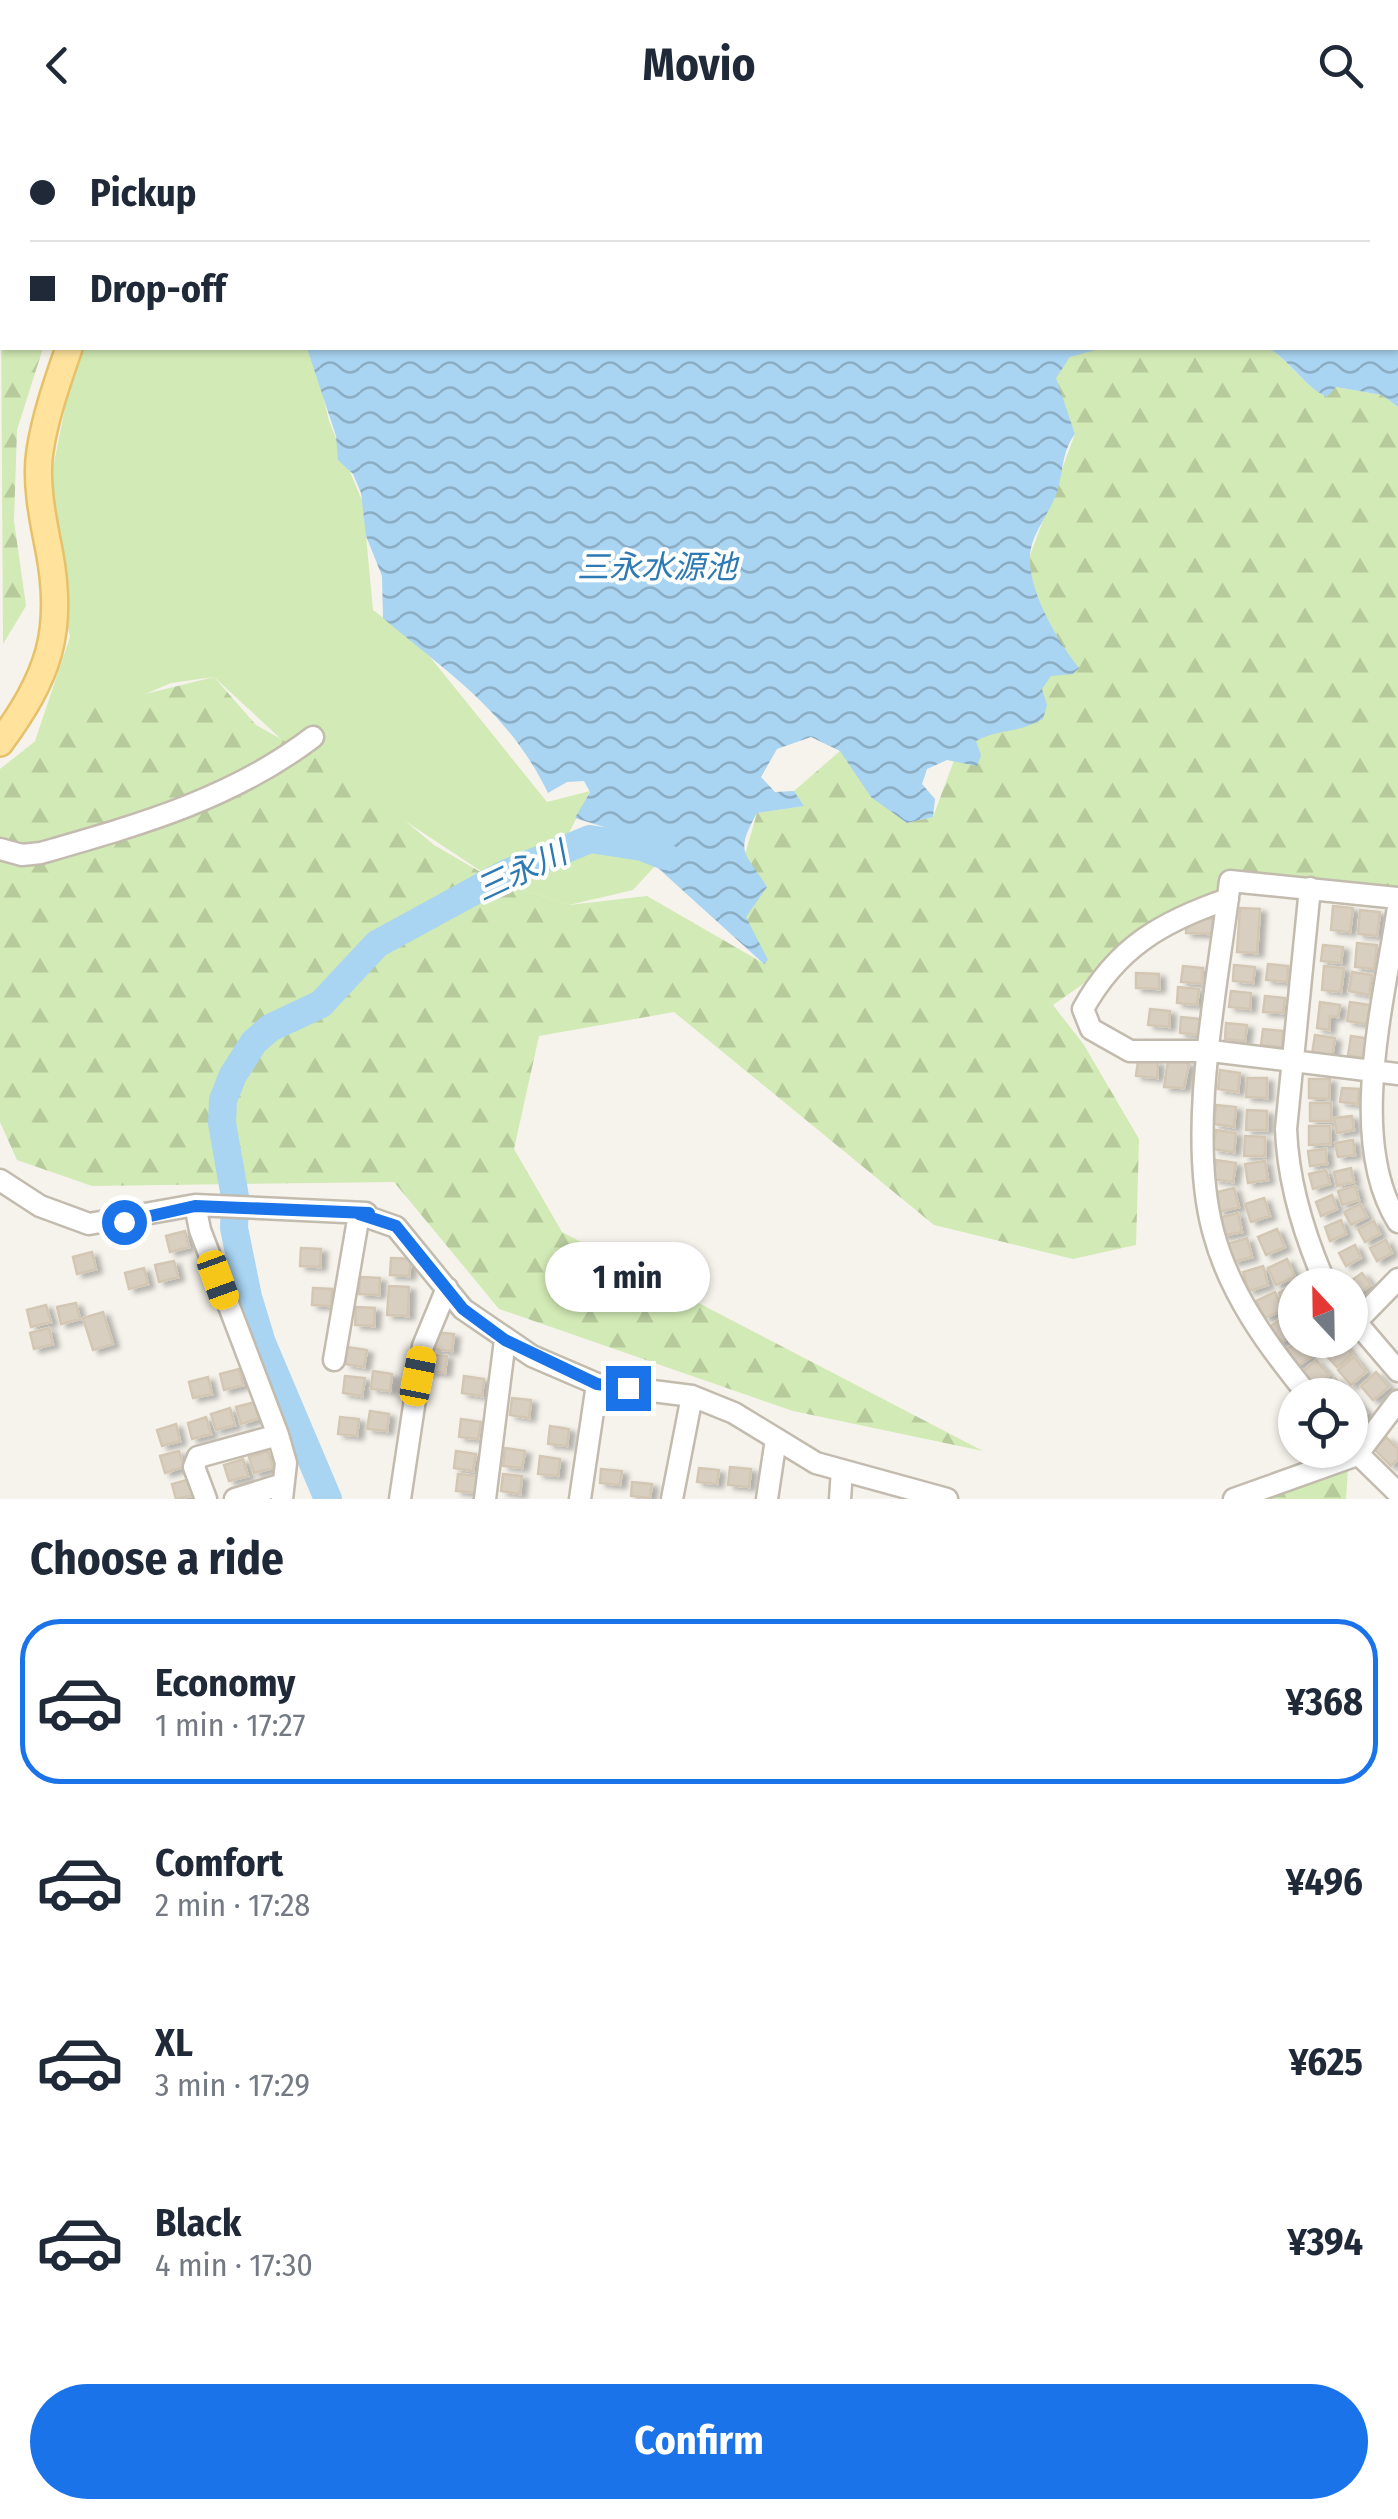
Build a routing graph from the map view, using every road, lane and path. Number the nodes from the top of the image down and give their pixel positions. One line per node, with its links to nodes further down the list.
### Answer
1 (68, 350): 3 (main road)
2 (313, 737): 4 (street)
3 (0, 743)
4 (0, 848)
5 (1310, 888): 6 (street); 7 (street); 10 (street)
6 (1398, 898)
7 (1228, 900): 9 (street); 9 (street)
8 (1398, 907): 11 (street)
9 (1211, 1051): 10 (street); 25 (street)
10 (1292, 1060): 11 (street); 17 (street)
11 (1374, 1071): 12 (street); 16 (street)
12 (1398, 1074)
13 (0, 1180): 14 (street)
14 (195, 1206): 15 (street); 30 (street)
15 (359, 1214): 19 (street); 23 (street)
16 (1398, 1222)
17 (1319, 1268)
18 (1398, 1279): 20 (street)
19 (446, 1288): 22 (street); 40 (street)
20 (1368, 1306)
21 (1368, 1336): 24 (street)
22 (505, 1340): 26 (street); 41 (street)
23 (334, 1360)
24 (1398, 1371)
25 (1296, 1378)
26 (597, 1384): 27 (street); 42 (street)
27 (692, 1396): 31 (street); 43 (street)
28 (1398, 1401): 29 (street)
29 (1368, 1434)
30 (278, 1435): 35 (street); 38 (street)
31 (776, 1440): 34 (street); 44 (street)
32 (1368, 1464): 36 (street)
33 (1309, 1468): 46 (street)
34 (842, 1470): 37 (street); 45 (street)
35 (283, 1492): 39 (street)
36 (1398, 1492)
37 (941, 1498)
38 (206, 1499)
39 (235, 1499)
40 (400, 1499)
41 (485, 1499)
42 (580, 1499)
43 (672, 1499)
44 (767, 1499)
45 (840, 1499)
46 (1234, 1499)

